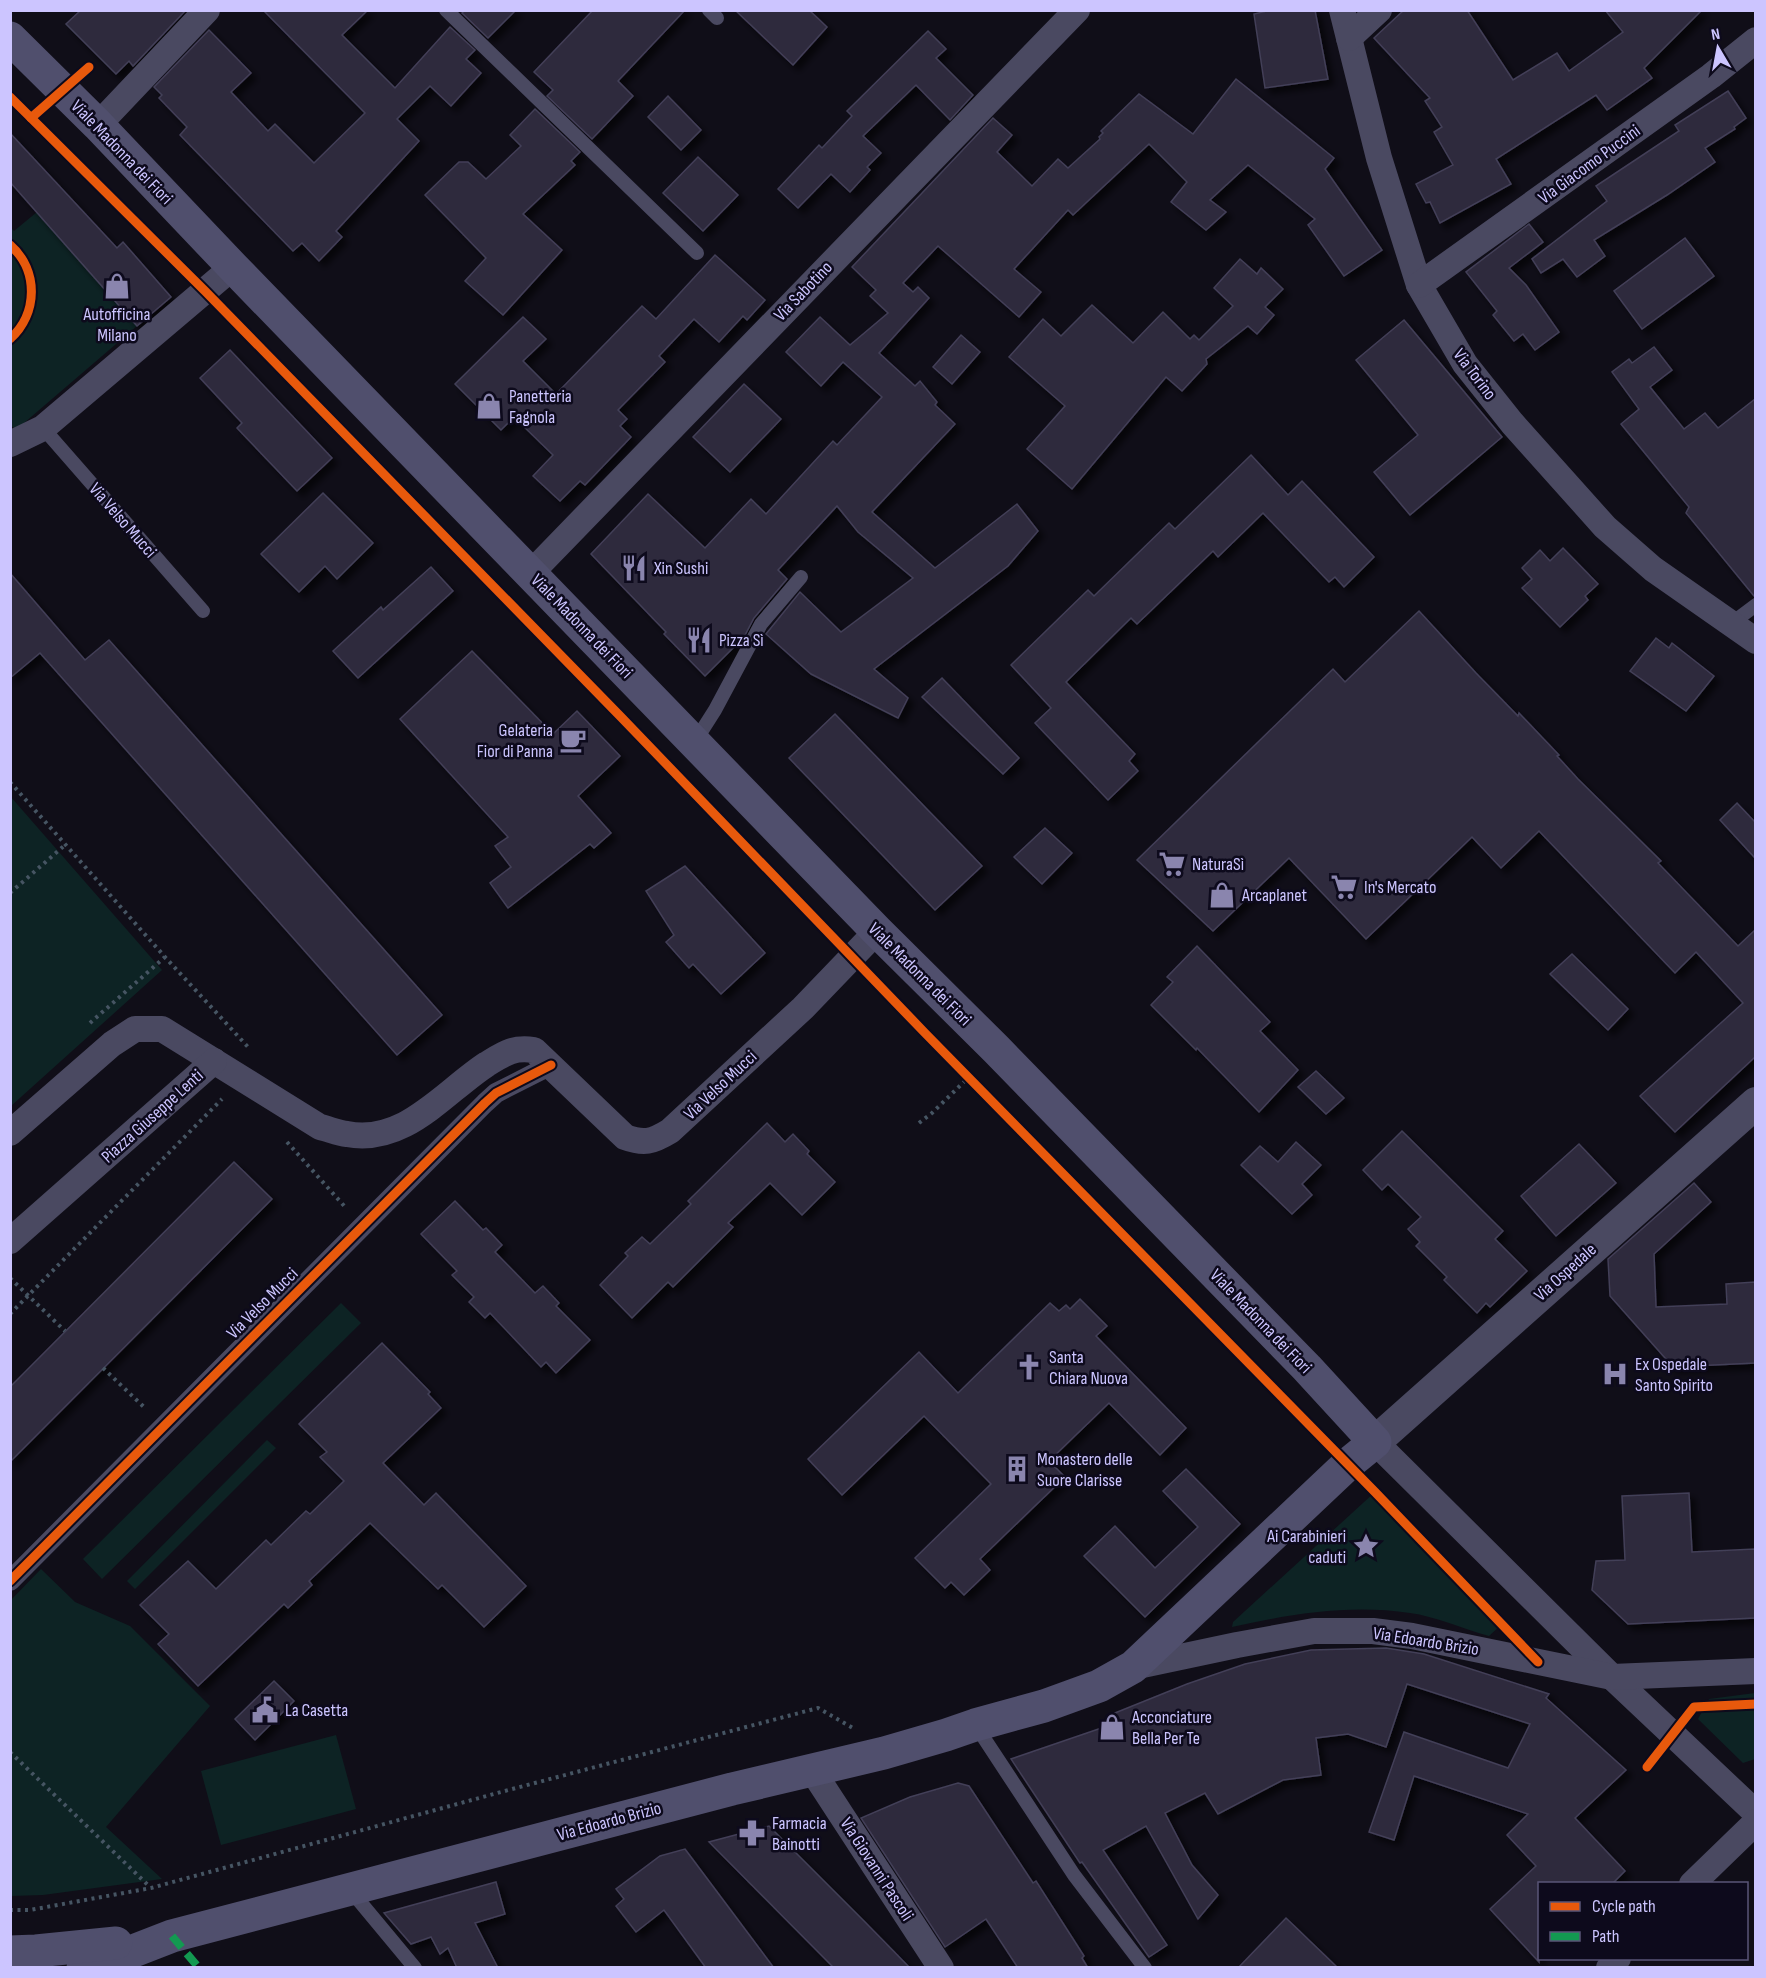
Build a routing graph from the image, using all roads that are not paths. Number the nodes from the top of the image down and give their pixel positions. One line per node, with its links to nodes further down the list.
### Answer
1 (207, 10): 9 (street)
2 (446, 10): 10 (lane)
3 (1077, 10): 15 (street, Via Sabotino)
4 (1342, 10): 7 (street, Via Torino)
5 (1379, 10): 7 (street)
6 (10, 38): 9 (main road, Viale Madonna dei Fiori)
7 (1349, 38): 12 (street, Via Torino)
8 (1755, 40): 12 (street, Via Giacomo Puccini)
9 (98, 125): 11 (main road, Viale Madonna dei Fiori)
10 (697, 253)
11 (232, 267): 13 (street); 15 (main road, Viale Madonna dei Fiori)
12 (1419, 285): 19 (street, Via Torino)
13 (43, 428): 14 (street); 18 (lane, Via Velso Mucci)
14 (10, 444)
15 (531, 573): 21 (main road, Viale Madonna dei Fiori)
16 (801, 577): 21 (lane)
17 (1755, 605): 19 (lane)
18 (203, 611)
19 (1732, 623): 20 (street, Via Torino)
20 (1755, 641)
21 (694, 742): 22 (main road, Viale Madonna dei Fiori)
22 (876, 931): 24 (street, Via Velso Mucci); 28 (main road, Viale Madonna dei Fiori)
23 (213, 1061): 24 (street, Via Velso Mucci); 26 (street, Piazza Giuseppe Lenti); 27 (street, Piazza Giuseppe Lenti)
24 (550, 1065): 29 (street, Via Velso Mucci)
25 (1755, 1103): 28 (street, Via Ospedale)
26 (10, 1133)
27 (10, 1241)
28 (1375, 1442): 30 (main road, Via Edoardo Brizio); 32 (street, Viale Madonna dei Fiori)
29 (10, 1581)
30 (1133, 1667): 32 (street, Via Edoardo Brizio); 33 (main road, Via Edoardo Brizio)
31 (1755, 1671): 32 (street, Via Edoardo Brizio)
32 (1612, 1677): 35 (street, Viale Madonna dei Fiori)
33 (975, 1725): 34 (main road, Via Edoardo Brizio); 44 (lane)
34 (812, 1770): 38 (main road, Via Edoardo Brizio); 43 (street, Via Giovanni Pascoli)
35 (1755, 1813)
36 (1755, 1822): 37 (street)
37 (1694, 1882)
38 (350, 1890): 39 (main road, Via Edoardo Brizio); 42 (lane)
39 (162, 1939): 40 (main road); 41 (main road, Via Edoardo Brizio)
40 (10, 1952)
41 (83, 1968)
42 (415, 1968)
43 (941, 1968)
44 (1145, 1968)

